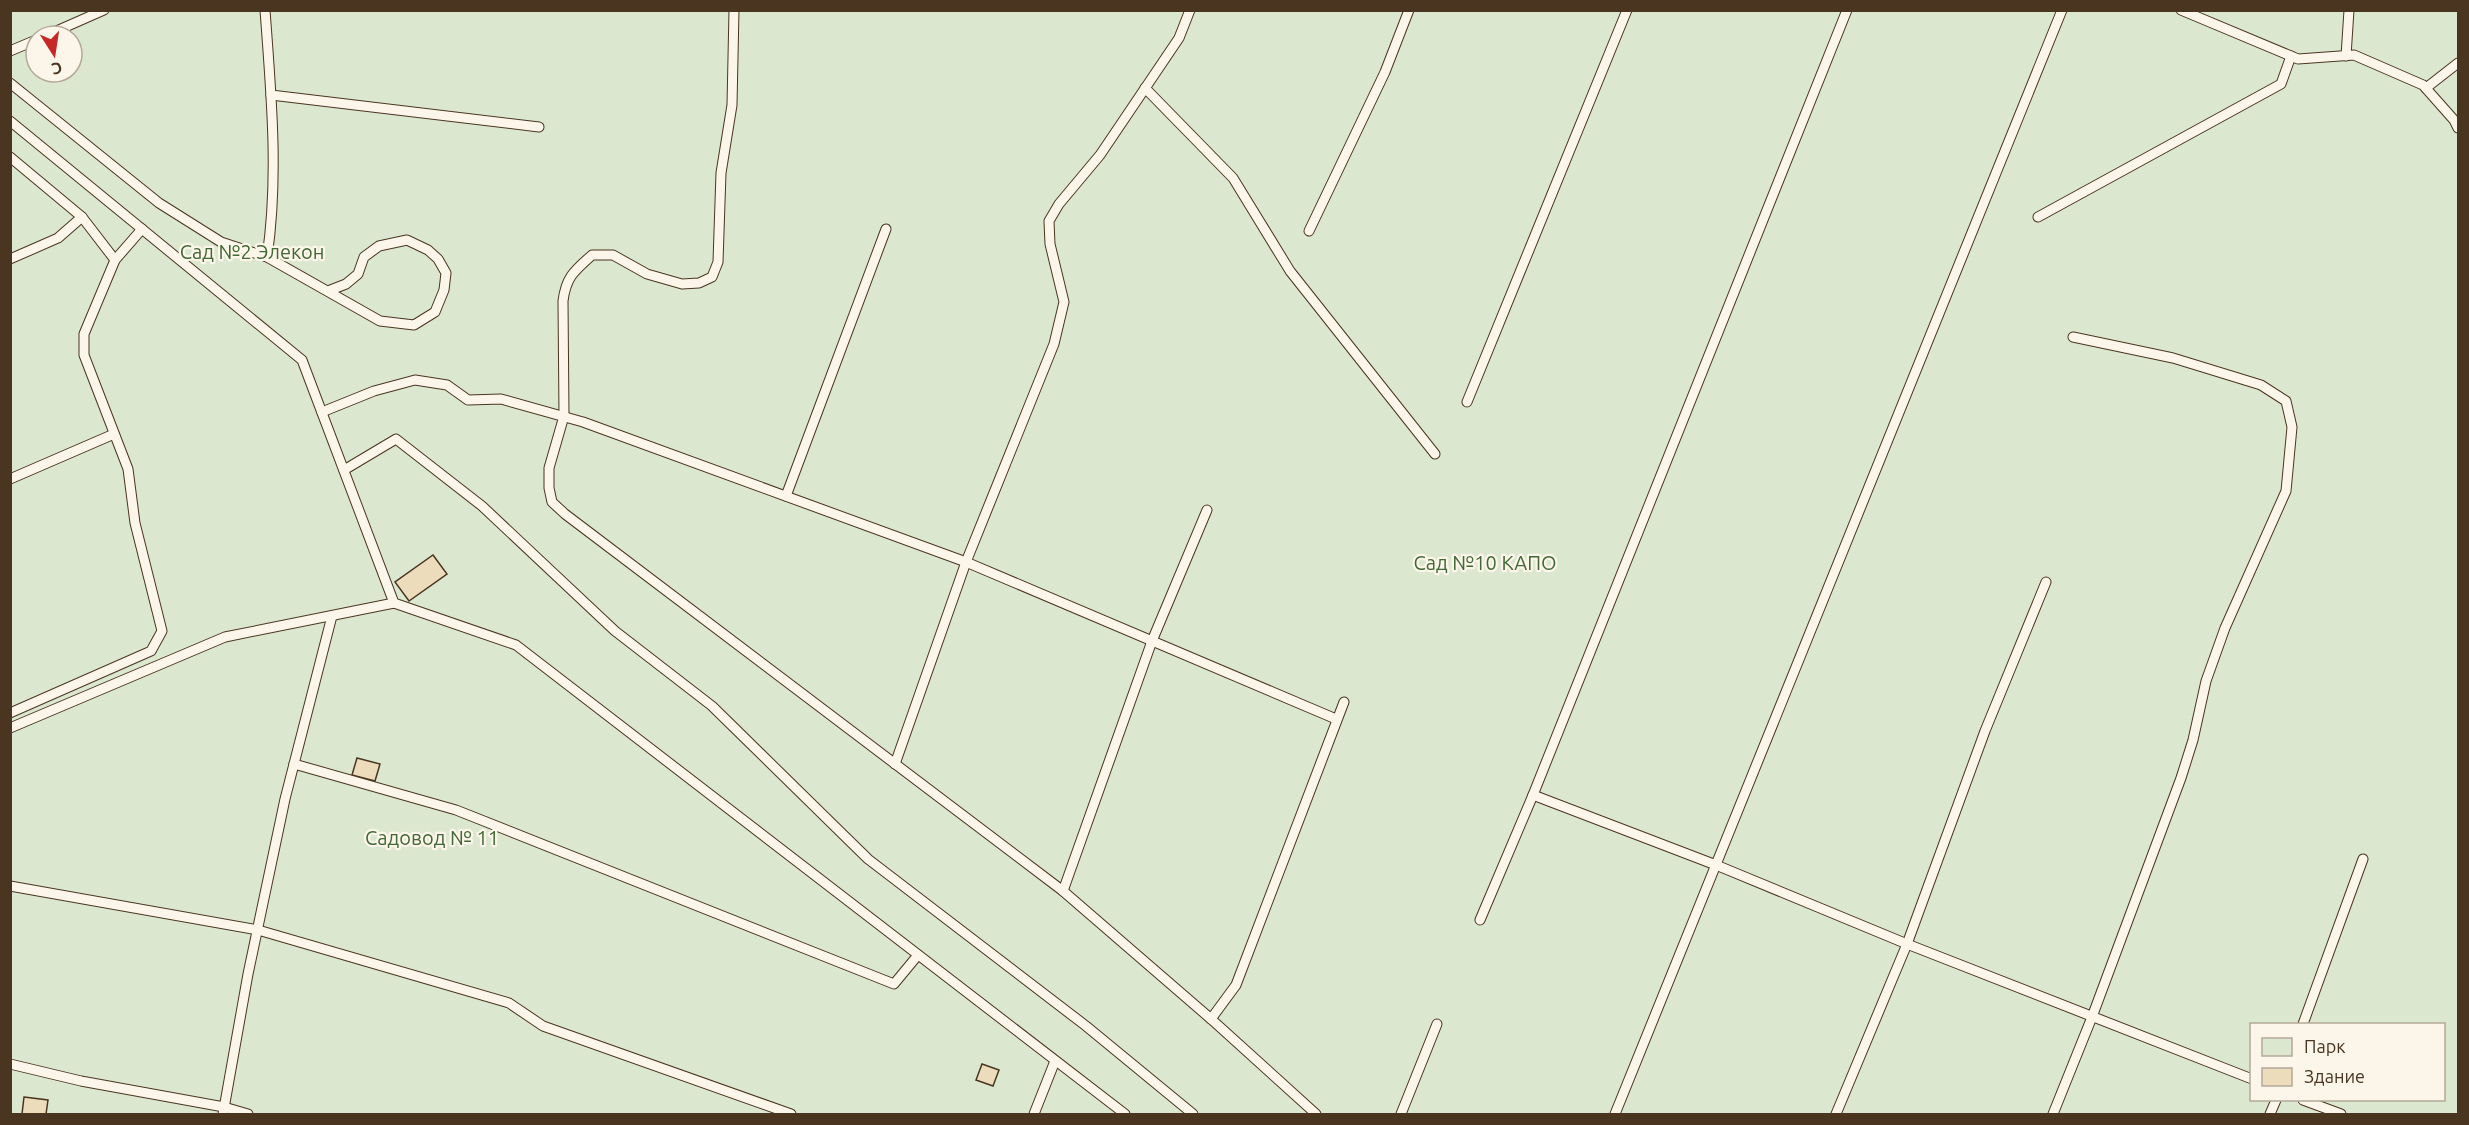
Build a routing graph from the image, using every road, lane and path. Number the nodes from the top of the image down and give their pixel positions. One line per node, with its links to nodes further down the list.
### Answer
1 (104, 10): 11 (lane)
2 (265, 10): 20 (lane)
3 (734, 10): 37 (lane)
4 (1190, 10): 18 (lane)
5 (1409, 10): 29 (lane)
6 (1627, 10): 35 (lane)
7 (1847, 10): 55 (lane)
8 (2062, 10): 57 (lane)
9 (2181, 10): 14 (lane)
10 (2349, 10): 15 (lane)
11 (72, 24)
12 (24, 45): 13 (lane)
13 (10, 51)
14 (2291, 56): 15 (lane); 26 (lane)
15 (2346, 56): 19 (lane)
16 (2458, 63): 19 (lane)
17 (10, 83): 30 (lane)
18 (1146, 88): 39 (lane); 44 (lane)
19 (2426, 88): 23 (lane)
20 (271, 95): 22 (lane); 30 (lane)
21 (10, 121): 27 (lane)
22 (539, 127)
23 (2458, 128)
24 (10, 157): 25 (lane)
25 (82, 217): 31 (lane); 32 (lane)
26 (2038, 217)
27 (142, 229): 32 (lane); 36 (lane)
28 (886, 229): 42 (lane)
29 (1309, 231)
30 (267, 257): 33 (lane)
31 (10, 259)
32 (115, 260): 38 (lane)
33 (328, 291): 33 (lane)
34 (2073, 337): 64 (lane)
35 (1467, 402)
36 (322, 412): 37 (lane); 40 (lane)
37 (564, 416): 42 (lane); 54 (lane)
38 (114, 434): 41 (lane); 50 (lane)
39 (1435, 454)
40 (344, 470): 46 (lane); 77 (lane)
41 (10, 479)
42 (786, 496): 44 (lane)
43 (1207, 510): 48 (lane)
44 (966, 562): 48 (lane); 54 (lane)
45 (2046, 582): 62 (lane)
46 (394, 603): 47 (lane); 63 (lane)
47 (332, 616): 52 (lane); 53 (lane)
48 (1152, 641): 51 (lane); 59 (lane)
49 (1344, 702): 51 (lane)
50 (10, 713)
51 (1336, 719): 65 (lane)
52 (10, 728)
53 (294, 764): 61 (lane); 63 (lane)
54 (895, 764): 59 (lane)
55 (1533, 795): 57 (lane); 60 (lane)
56 (2363, 859): 66 (lane)
57 (1716, 865): 62 (lane); 80 (lane)
58 (10, 886): 61 (lane)
59 (1063, 891): 65 (lane)
60 (1480, 920)
61 (258, 930): 72 (lane); 74 (lane)
62 (1907, 944): 64 (lane); 81 (lane)
63 (918, 955): 68 (lane)
64 (2092, 1017): 70 (lane); 82 (lane)
65 (1211, 1019): 78 (lane)
66 (2303, 1023)
67 (1437, 1024): 79 (lane)
68 (1055, 1060): 75 (lane); 76 (lane)
69 (10, 1064): 72 (lane)
70 (2250, 1078)
71 (2306, 1101): 83 (lane)
72 (224, 1111): 73 (lane)
73 (248, 1114)
74 (791, 1114)
75 (1034, 1114)
76 (1125, 1114)
77 (1193, 1114)
78 (1316, 1114)
79 (1401, 1114)
80 (1615, 1114)
81 (1836, 1114)
82 (2053, 1114)
83 (2342, 1114)

